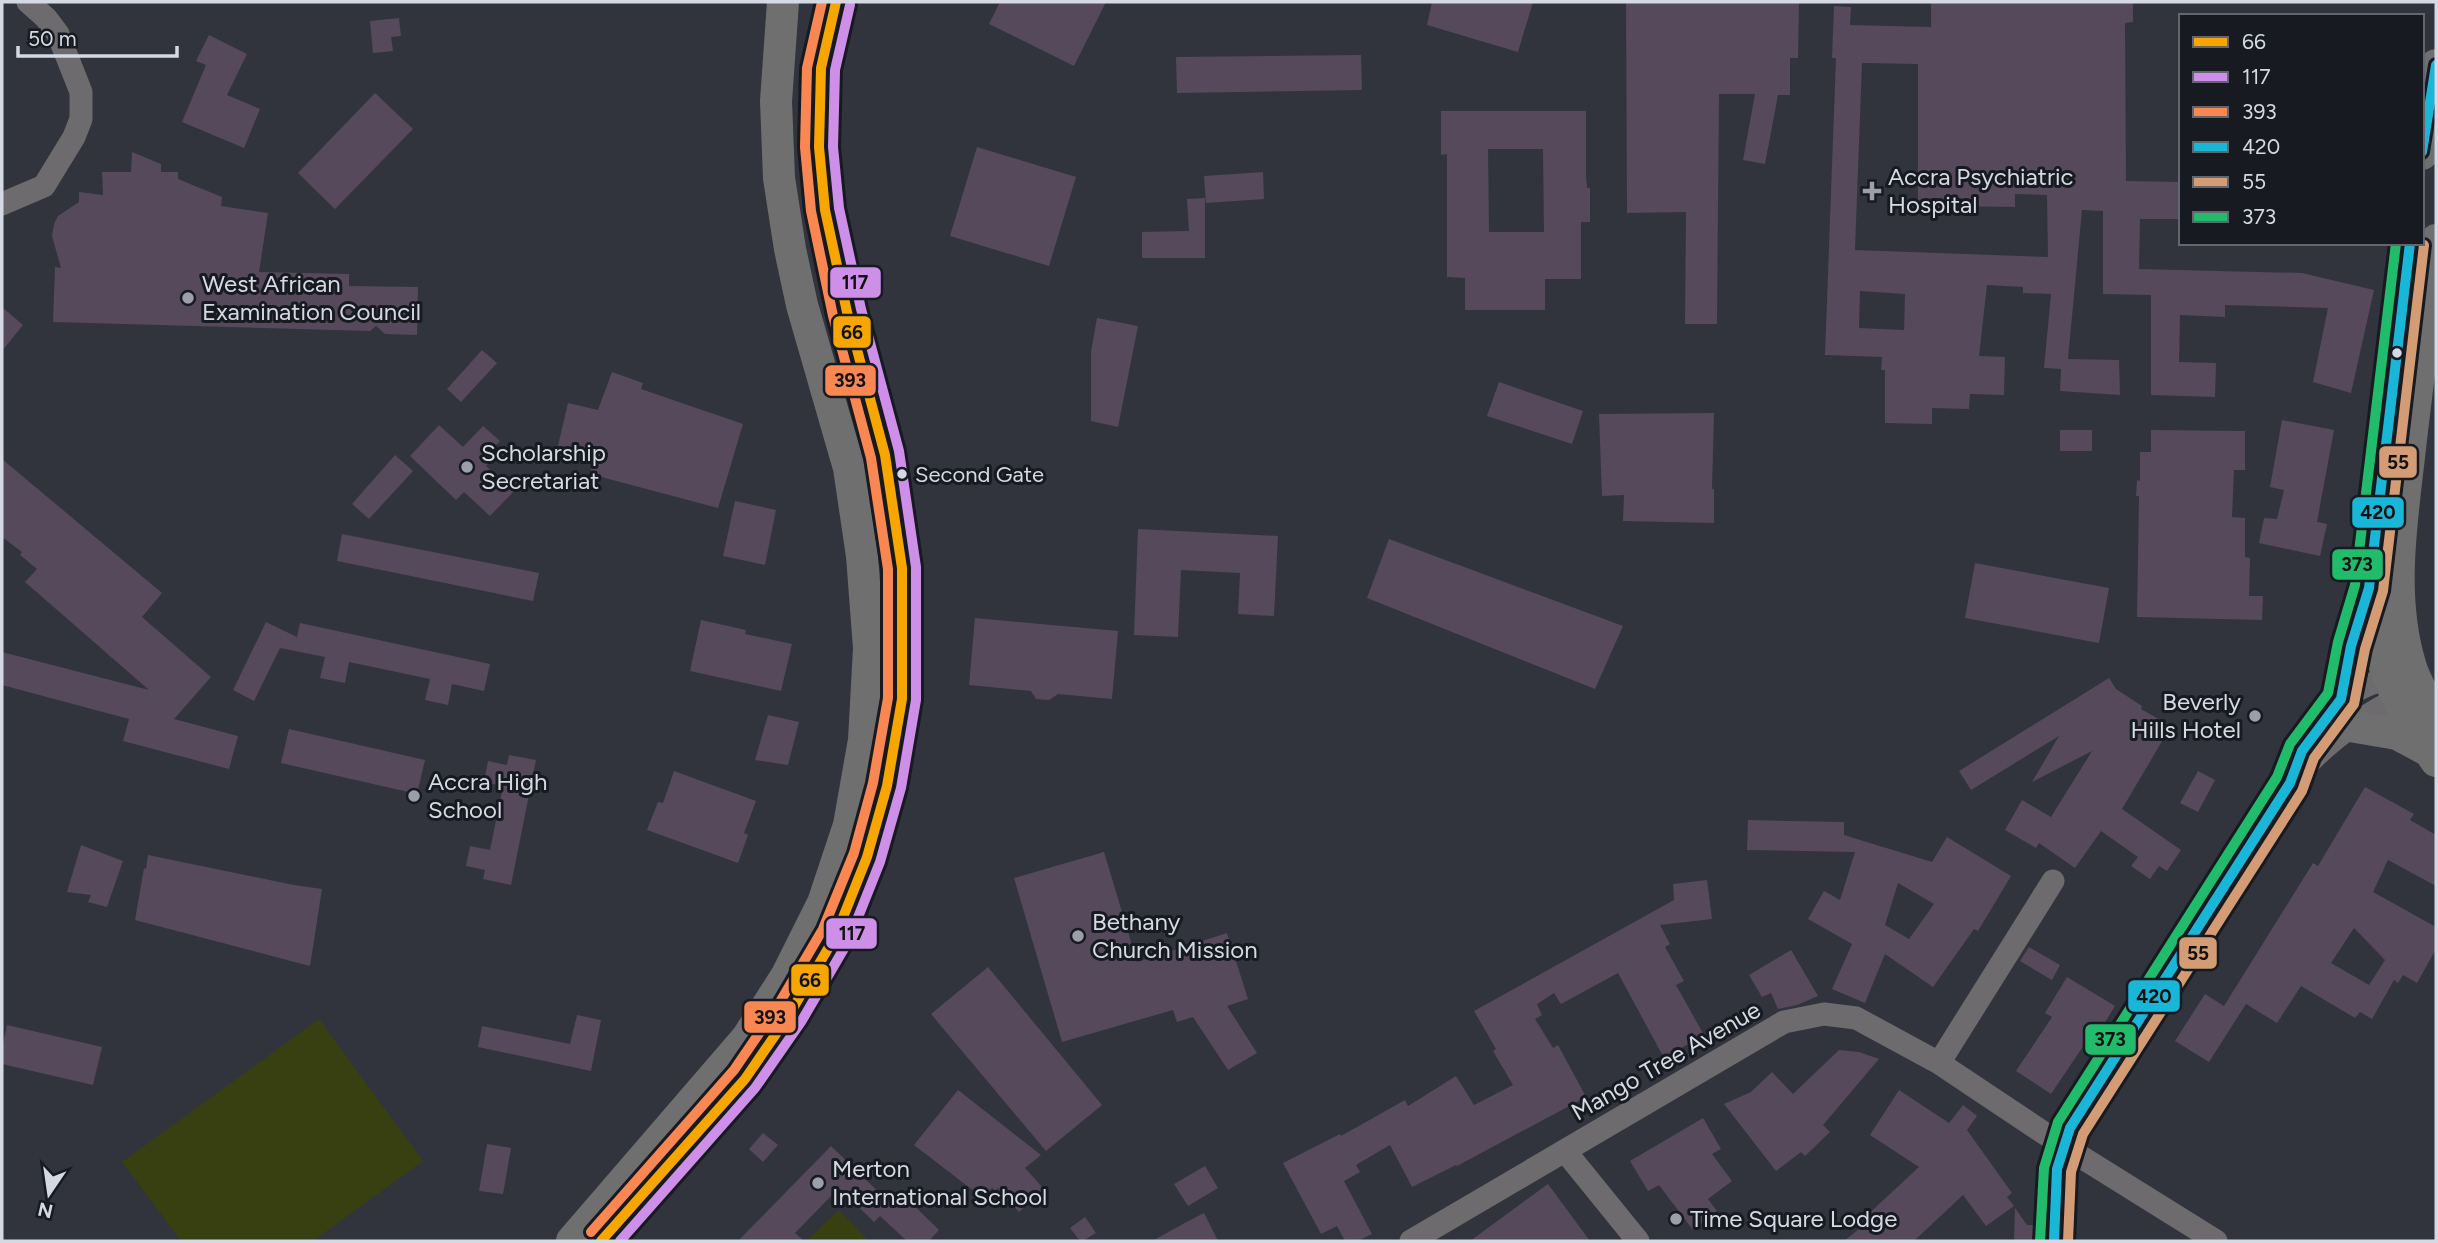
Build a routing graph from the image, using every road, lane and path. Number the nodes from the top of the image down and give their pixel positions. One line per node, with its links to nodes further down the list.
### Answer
1 (28, 2): 6 (street)
2 (783, 2): 18 (main road)
3 (836, 2): 19 (main road)
4 (2436, 65): 5 (main road)
5 (2424, 141)
6 (2, 204)
7 (2436, 240): 10 (main road)
8 (2410, 245): 9 (main road)
9 (2369, 588): 10 (main road); 11 (main road)
10 (2405, 684): 11 (street); 12 (main road); 13 (main road)
11 (2345, 713): 13 (main road); 16 (street)
12 (2436, 716)
13 (2433, 757)
14 (2053, 881): 15 (street)
15 (1939, 1063): 16 (street, Mango Tree Avenue); 17 (street, Mango Tree Avenue)
16 (2062, 1145): 22 (street); 23 (street, Mango Tree Avenue)
17 (1565, 1151): 20 (street, Mango Tree Avenue); 21 (street)
18 (572, 1241)
19 (601, 1241)
20 (1411, 1241)
21 (1638, 1241)
22 (2054, 1241)
23 (2217, 1241)

